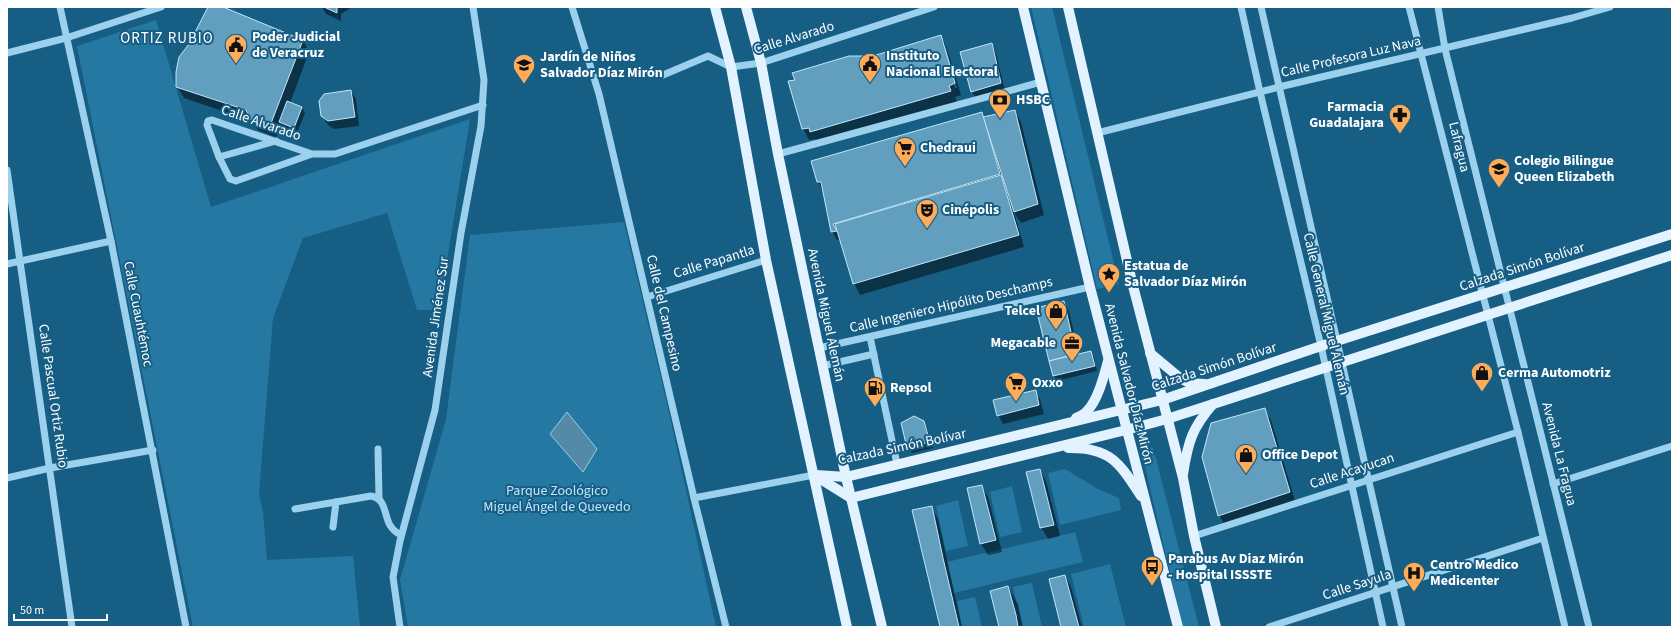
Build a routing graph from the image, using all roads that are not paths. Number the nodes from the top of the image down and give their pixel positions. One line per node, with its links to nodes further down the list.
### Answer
1 (60, 7): 15 (street, Calle Cuauhtémoc)
2 (161, 7): 15 (street)
3 (474, 7): 25 (street, Avenida Jiménez Sur)
4 (572, 7): 41 (street, Calle del Campesino)
5 (715, 7): 20 (main road)
6 (746, 7): 19 (main road, Avenida Miguel Alemán)
7 (934, 7): 19 (street, Calle Alvarado)
8 (1023, 7): 22 (main road, Avenida Salvador Díaz Mirón)
9 (1068, 7): 26 (main road, Avenida Salvador Díaz Mirón)
10 (1242, 7): 24 (street, Calle General Miguel Alemán)
11 (1261, 7): 23 (street, Calle General Miguel Alemán)
12 (1409, 7): 18 (street, Lafragua)
13 (1438, 7): 16 (street, Lafragua)
14 (1610, 7): 16 (street, Calle Profesora Luz Nava)
15 (66, 38): 17 (street); 33 (street, Calle Cuauhtémoc)
16 (1445, 49): 18 (street, Calle Profesora Luz Nava); 39 (street, Lafragua)
17 (7, 53)
18 (1421, 54): 23 (street, Calle Profesora Luz Nava); 40 (street, Lafragua)
19 (761, 63): 20 (street, Calle Alvarado); 29 (main road, Avenida Miguel Alemán)
20 (731, 67): 21 (street); 35 (main road)
21 (663, 75)
22 (1041, 82): 29 (street); 38 (main road, Avenida Salvador Díaz Mirón)
23 (1279, 87): 24 (street, Calle Profesora Luz Nava); 45 (street, Calle General Miguel Alemán)
24 (1260, 92): 26 (street, Calle Profesora Luz Nava); 46 (street, Calle General Miguel Alemán)
25 (483, 105): 28 (street, Calle Alvarado); 82 (street, Avenida Jiménez Sur)
26 (1097, 133): 48 (main road, Avenida Salvador Díaz Mirón)
27 (276, 141): 28 (street, Calle Alvarado); 30 (street); 30 (street, Calle Alvarado)
28 (312, 154): 30 (street, Calle Alvarado)
29 (778, 154): 47 (main road, Avenida Miguel Alemán)
30 (218, 157)
31 (7, 170): 36 (street, Calle Pascual Ortiz Rubio)
32 (1672, 234): 39 (main road, Calzada Simón Bolívar)
33 (111, 241): 36 (street); 65 (street, Calle Cuauhtémoc)
34 (1672, 255): 42 (main road)
35 (766, 260): 41 (street, Calle Papantla); 68 (main road)
36 (20, 261): 37 (street); 67 (street, Calle Pascual Ortiz Rubio)
37 (7, 264)
38 (1090, 287): 44 (street, Calle Ingeniero Hipólito Deschamps); 50 (main road, Avenida Salvador Díaz Mirón)
39 (1504, 288): 40 (main road, Calzada Simón Bolívar); 42 (street, Avenida La Fragua)
40 (1483, 294): 43 (street); 45 (main road, Calzada Simón Bolívar)
41 (647, 297): 75 (street, Calle del Campesino)
42 (1509, 308): 43 (main road); 73 (street, Avenida La Fragua)
43 (1488, 314): 51 (main road); 61 (street)
44 (870, 337): 47 (street, Calle Ingeniero Hipólito Deschamps); 49 (street)
45 (1337, 342): 46 (main road, Calzada Simón Bolívar); 51 (street, Calle General Miguel Alemán)
46 (1321, 346): 53 (street, Calle General Miguel Alemán); 54 (main road, Calzada Simón Bolívar)
47 (819, 348): 52 (main road, Avenida Miguel Alemán)
48 (1150, 353): 54 (main road); 55 (main road, Avenida Salvador Díaz Mirón)
49 (874, 354): 52 (street); 66 (street)
50 (1108, 361): 57 (main road, Avenida Salvador Díaz Mirón); 59 (main road)
51 (1341, 361): 53 (main road); 72 (street, Calle General Miguel Alemán)
52 (822, 366): 69 (main road, Avenida Miguel Alemán)
53 (1326, 366): 56 (main road); 74 (street, Calle General Miguel Alemán)
54 (1209, 384): 55 (main road, Calzada Simón Bolívar)
55 (1162, 400): 57 (main road, Calzada Simón Bolívar); 58 (main road, Avenida Salvador Díaz Mirón)
56 (1214, 403): 58 (main road); 71 (main road)
57 (1121, 410): 59 (main road, Calzada Simón Bolívar); 60 (main road, Avenida Salvador Díaz Mirón)
58 (1167, 418): 60 (main road); 71 (main road, Avenida Salvador Díaz Mirón)
59 (1066, 424): 66 (main road, Calzada Simón Bolívar)
60 (1126, 430): 64 (main road); 79 (main road, Avenida Salvador Díaz Mirón)
61 (1518, 432): 72 (street, Calle Acayucan); 84 (street)
62 (1672, 446): 73 (street)
63 (378, 449): 77 (street)
64 (1052, 449): 76 (main road); 79 (main road)
65 (152, 450): 67 (street); 88 (street, Calle Cuauhtémoc)
66 (897, 464): 69 (main road, Calzada Simón Bolívar)
67 (50, 468): 70 (street); 87 (street, Calle Pascual Ortiz Rubio)
68 (814, 475): 69 (main road, Calzada Simón Bolívar); 75 (street); 76 (main road, Calzada Simón Bolívar); 91 (main road)
69 (846, 477): 76 (main road, Avenida Miguel Alemán)
70 (7, 478)
71 (1183, 478): 83 (main road, Avenida Salvador Díaz Mirón)
72 (1368, 480): 74 (street, Calle Acayucan); 85 (street, Calle General Miguel Alemán)
73 (1553, 484): 99 (street, Avenida La Fragua)
74 (1351, 486): 83 (street, Calle Acayucan); 86 (street, Calle General Miguel Alemán)
75 (694, 498): 90 (street, Calle del Campesino)
76 (851, 498): 92 (main road, Avenida Miguel Alemán)
77 (379, 499): 78 (street); 82 (street)
78 (336, 502): 80 (street); 81 (street)
79 (1146, 504): 93 (main road, Avenida Salvador Díaz Mirón)
80 (294, 509)
81 (333, 527)
82 (402, 535): 89 (street, Avenida Jiménez Sur)
83 (1194, 536): 94 (main road, Avenida Salvador Díaz Mirón)
84 (1543, 538): 85 (street, Calle Sayula); 98 (street)
85 (1392, 588): 86 (street, Calle Sayula); 97 (street, Calle General Miguel Alemán)
86 (1375, 592): 95 (street, Calle Sayula); 96 (street, Calle General Miguel Alemán)
87 (72, 627)
88 (186, 627)
89 (400, 627)
90 (726, 627)
91 (847, 627)
92 (882, 627)
93 (1178, 627)
94 (1216, 627)
95 (1269, 627)
96 (1383, 627)
97 (1402, 627)
98 (1565, 627)
99 (1589, 627)

